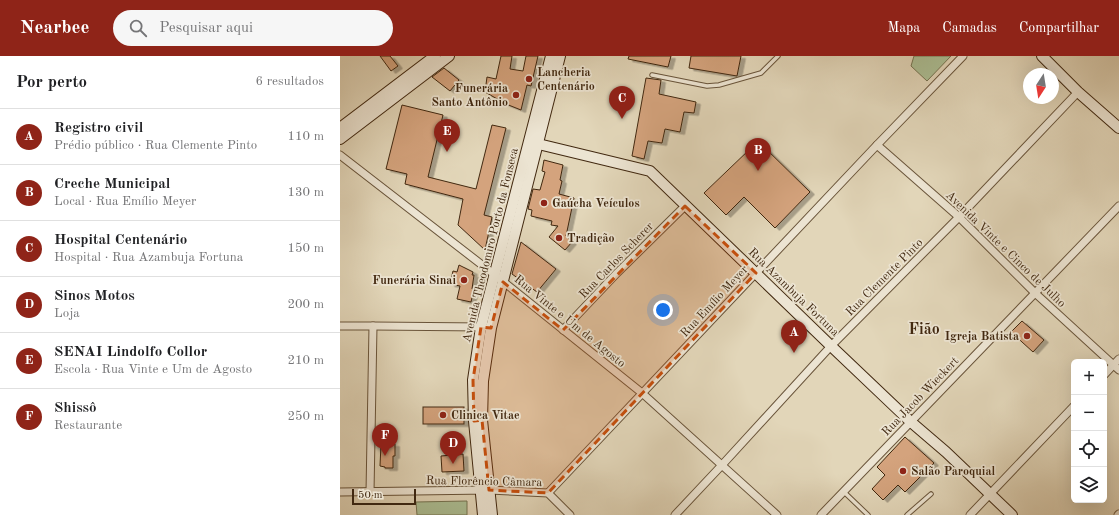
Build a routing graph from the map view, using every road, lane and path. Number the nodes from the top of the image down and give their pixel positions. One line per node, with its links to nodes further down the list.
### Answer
1 (435, 56): 9 (street)
2 (449, 56): 9 (street)
3 (551, 56): 14 (street, Avenida Theodomiro Porto da Fonseca)
4 (560, 56): 14 (street, Avenida Theodomiro Porto da Fonseca)
5 (778, 56): 8 (lane)
6 (964, 56): 15 (street, Rua Emílio Meyer)
7 (1042, 56): 10 (street)
8 (652, 76)
9 (406, 83): 11 (street); 13 (street)
10 (1078, 92): 12 (street); 19 (street, Rua Clemente Pinto)
11 (340, 128)
12 (1119, 128)
13 (340, 139)
14 (534, 142): 17 (street, Rua Azambuja Fortuna); 20 (street, Avenida Theodomiro Porto da Fonseca)
15 (877, 145): 19 (street, Avenida Vinte e Cinco de Julho); 21 (street, Rua Emílio Meyer)
16 (340, 155): 22 (street, Rua Vinte e Um de Agosto)
17 (685, 206): 21 (street, Rua Azambuja Fortuna); 28 (street, Rua Carlos Scherer)
18 (1119, 206): 24 (street, Rua Jacob Wieckert)
19 (959, 217): 24 (street, Avenida Vinte e Cinco de Julho); 29 (street, Rua Clemente Pinto)
20 (513, 222): 22 (street, Avenida Theodomiro Porto da Fonseca); 23 (street, Avenida Theodomiro Porto da Fonseca)
21 (756, 273): 29 (street, Rua Azambuja Fortuna); 32 (street, Rua Emílio Meyer)
22 (495, 275): 23 (street, Rua Vinte e Um de Agosto); 27 (street, Avenida Theodomiro Porto da Fonseca)
23 (503, 282): 27 (street, Avenida Theodomiro Porto da Fonseca); 28 (street, Rua Vinte e Um de Agosto)
24 (1035, 292): 30 (street, Avenida Vinte e Cinco de Julho); 34 (street, Rua Jacob Wieckert)
25 (340, 326): 26 (street)
26 (373, 326): 27 (street); 38 (street)
27 (486, 328): 36 (street, Avenida Theodomiro Porto da Fonseca)
28 (563, 330): 32 (street, Rua Vinte e Um de Agosto)
29 (831, 346): 34 (street, Rua Azambuja Fortuna); 35 (street, Rua Clemente Pinto)
30 (1117, 364): 31 (street)
31 (1107, 372)
32 (642, 393): 35 (street, Rua Vinte e Um de Agosto); 40 (street, Rua Emílio Meyer)
33 (1071, 409): 42 (street)
34 (911, 422): 39 (street, Rua Jacob Wieckert); 42 (street, Rua Azambuja Fortuna)
35 (722, 465): 46 (street, Rua Clemente Pinto); 47 (street, Rua Vinte e Um de Agosto)
36 (485, 490): 38 (street, Rua Florêncio Câmara); 40 (street, Rua Florêncio Câmara); 43 (street, Avenida Theodomiro Porto da Fonseca); 44 (street, Avenida Theodomiro Porto da Fonseca)
37 (340, 492): 38 (street, Rua Florêncio Câmara)
38 (370, 492)
39 (844, 492): 48 (street, Rua Jacob Wieckert); 49 (lane)
40 (548, 493): 45 (street, Rua Florêncio Câmara)
41 (931, 494): 50 (lane)
42 (990, 494): 51 (street); 52 (street, Rua Azambuja Fortuna)
43 (483, 515)
44 (492, 515)
45 (570, 515)
46 (675, 515)
47 (777, 515)
48 (821, 515)
49 (868, 515)
50 (907, 515)
51 (970, 515)
52 (1012, 515)

